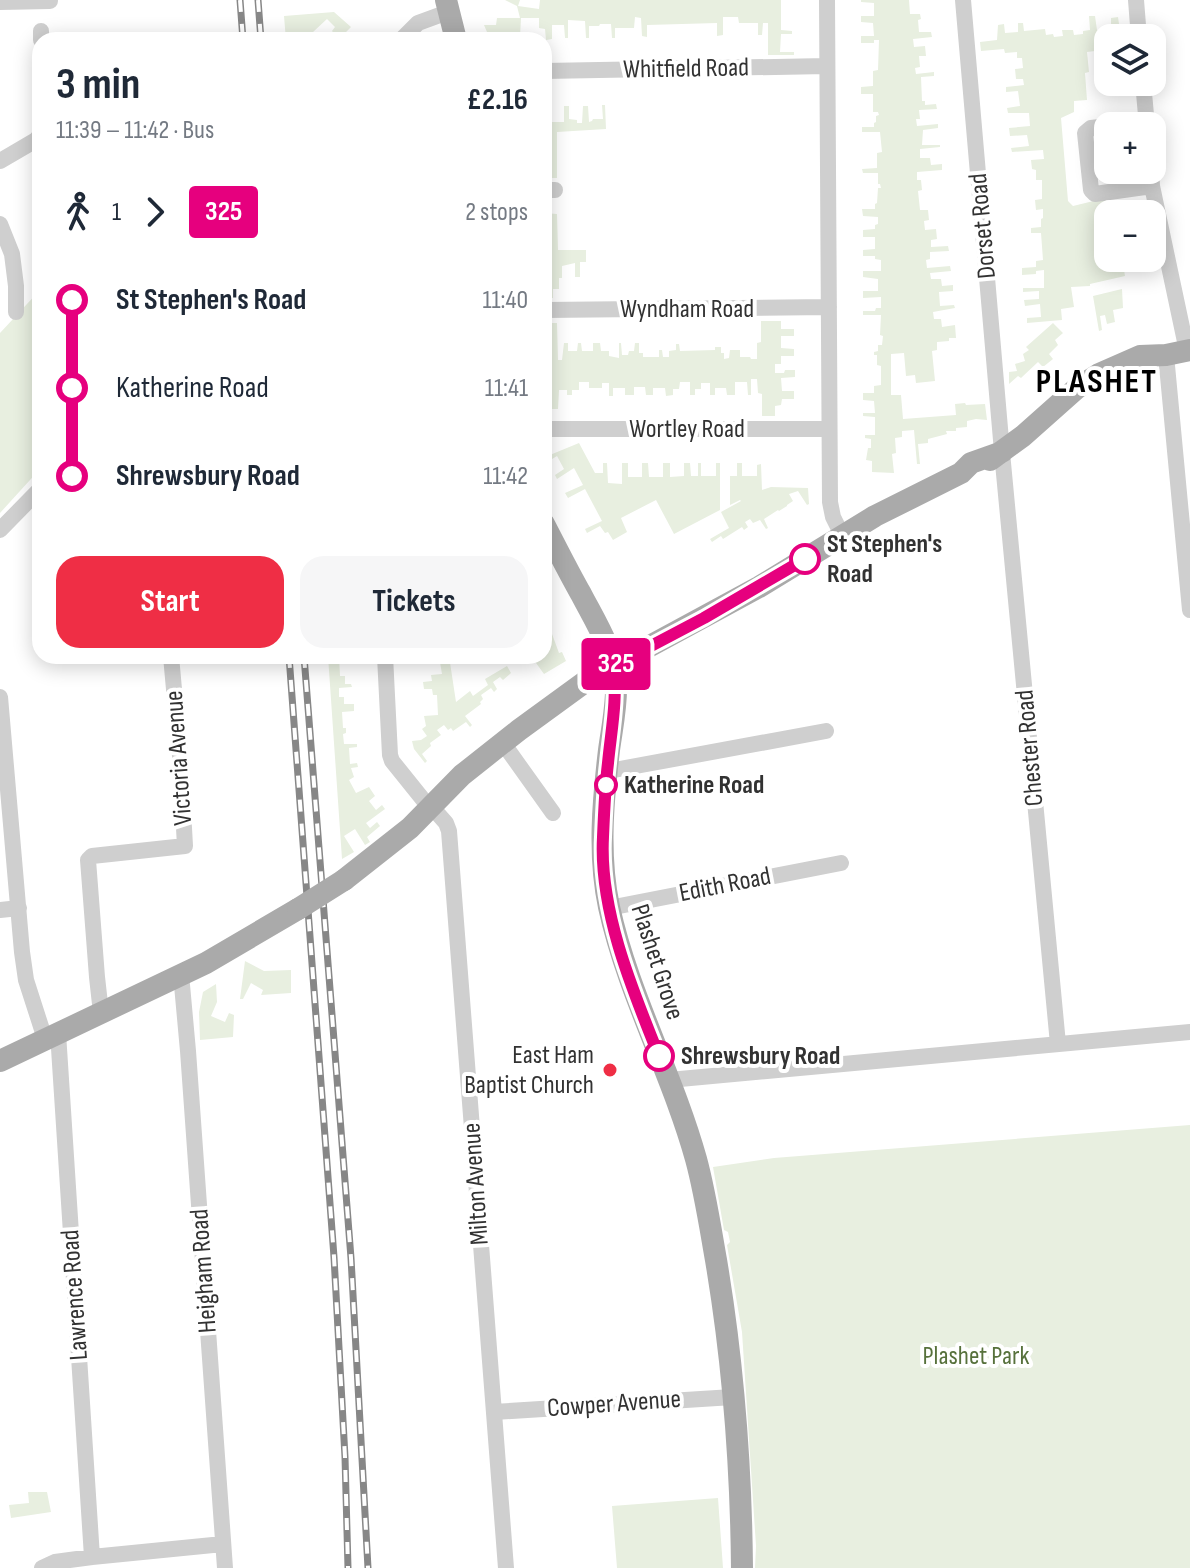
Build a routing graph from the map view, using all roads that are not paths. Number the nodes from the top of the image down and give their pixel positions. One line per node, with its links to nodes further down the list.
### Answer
1 (827, 0): 10 (street)
2 (963, 0): 24 (street, Dorset Road)
3 (1136, 0): 7 (street)
4 (50, 1): 5 (street)
5 (0, 2)
6 (447, 6): 8 (street); 9 (main road)
7 (1138, 24)
8 (409, 32)
9 (454, 32)
10 (827, 66): 11 (street, Whitfield Road); 18 (street)
11 (552, 71)
12 (1094, 128): 15 (street)
13 (32, 142): 14 (street)
14 (0, 161)
15 (1131, 184)
16 (1153, 184): 21 (street)
17 (0, 224): 20 (street)
18 (829, 307): 19 (street, Wyndham Road); 23 (street)
19 (552, 310)
20 (16, 312)
21 (1181, 352): 24 (main road); 29 (street)
22 (552, 429): 23 (street, Wortley Road)
23 (829, 429): 27 (street)
24 (1002, 452): 27 (main road); 48 (street, Chester Road)
25 (32, 497): 26 (street)
26 (0, 530)
27 (842, 535): 32 (main road)
28 (552, 552): 32 (main road, Plashet Grove)
29 (1190, 610)
30 (172, 664): 45 (street, Victoria Avenue)
31 (385, 664): 38 (street, Milton Avenue)
32 (613, 666): 35 (main road); 37 (main road, Plashet Grove)
33 (0, 697): 36 (street, Lawrence Road)
34 (826, 731): 37 (street)
35 (503, 743): 38 (main road); 39 (street)
36 (3, 768): 41 (street, Lawrence Road)
37 (607, 769): 42 (main road, Plashet Grove)
38 (430, 806): 44 (main road, bridge); 52 (street, Milton Avenue)
39 (553, 813)
40 (841, 863): 42 (street, Edith Road)
41 (19, 908): 43 (street); 47 (street, Lawrence Road)
42 (609, 908): 50 (main road, Plashet Grove)
43 (0, 910)
44 (181, 974): 45 (main road); 53 (street, Heigham Road)
45 (103, 1013): 47 (main road)
46 (1190, 1032): 48 (street)
47 (52, 1036): 49 (main road); 54 (street, Lawrence Road)
48 (1058, 1044): 50 (street)
49 (0, 1061)
50 (669, 1080): 51 (main road, Plashet Grove)
51 (733, 1397): 52 (street, Cowper Avenue); 58 (main road, Plashet Grove)
52 (494, 1412): 57 (street, Milton Avenue)
53 (223, 1544): 54 (street); 56 (street, Heigham Road)
54 (92, 1557): 55 (street)
55 (42, 1568)
56 (225, 1568)
57 (506, 1568)
58 (742, 1568)

